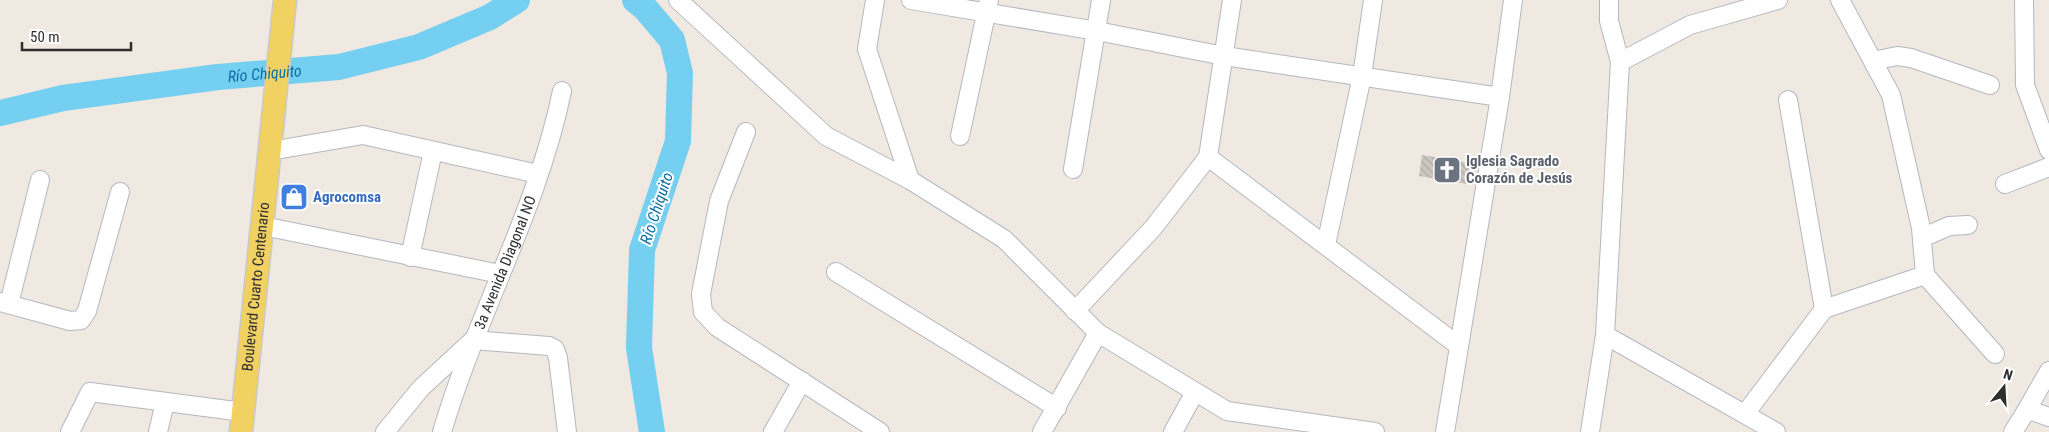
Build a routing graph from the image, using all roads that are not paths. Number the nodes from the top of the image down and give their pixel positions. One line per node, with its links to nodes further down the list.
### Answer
1 (678, 0): 33 (street)
2 (875, 0): 33 (street)
3 (911, 0): 13 (street)
4 (1101, 0): 14 (street)
5 (1232, 0): 15 (street)
6 (1373, 0): 18 (street)
7 (1513, 0): 21 (street)
8 (1609, 0): 16 (street)
9 (1778, 0): 16 (street)
10 (1840, 0): 17 (street)
11 (2024, 0): 26 (street)
12 (284, 1): 25 (main road, Boulevard Cuarto Centenario)
13 (988, 6): 14 (street); 24 (street)
14 (1097, 31): 15 (street); 30 (street)
15 (1224, 56): 18 (street); 28 (street)
16 (1620, 62): 48 (street)
17 (1873, 62): 19 (street); 38 (street)
18 (1362, 76): 21 (street); 39 (street)
19 (1990, 85)
20 (562, 91): 31 (street, 3a Avenida Diagonal NO)
21 (1500, 97): 50 (street)
22 (1788, 100): 45 (street)
23 (746, 132): 53 (street)
24 (960, 136)
25 (270, 146): 27 (street); 37 (main road, Boulevard Cuarto Centenario)
26 (2049, 150)
27 (433, 151): 31 (street); 40 (street)
28 (1208, 157): 39 (street); 46 (street)
29 (2049, 167): 34 (street)
30 (1073, 169)
31 (538, 174): 42 (street, 3a Avenida Diagonal NO)
32 (40, 180): 44 (street)
33 (910, 180): 46 (street)
34 (2005, 184)
35 (120, 192): 44 (street)
36 (1968, 225): 38 (street)
37 (263, 226): 40 (street); 60 (main road, Boulevard Cuarto Centenario)
38 (1922, 238): 43 (street)
39 (1326, 246): 50 (street)
40 (410, 257): 42 (street)
41 (836, 272): 56 (street)
42 (500, 274): 49 (street, 3a Avenida Diagonal NO)
43 (1925, 275): 45 (street); 51 (street)
44 (4, 303)
45 (1824, 309): 58 (street)
46 (1075, 311): 47 (street)
47 (1098, 333): 54 (street); 56 (street)
48 (1605, 335): 58 (street); 73 (street)
49 (473, 340): 64 (street); 65 (street, 3a Avenida Diagonal NO); 66 (street)
50 (1459, 346): 72 (street)
51 (1995, 354)
52 (2049, 371): 57 (street)
53 (802, 381): 67 (street); 68 (street)
54 (1195, 392): 70 (street); 71 (street)
55 (165, 402): 60 (street); 62 (street); 63 (street)
56 (1057, 408): 69 (street)
57 (2025, 413): 59 (street); 74 (street)
58 (1745, 414): 61 (street)
59 (2049, 417)
60 (242, 422)
61 (1774, 431)
62 (70, 432)
63 (158, 432)
64 (385, 432)
65 (442, 432)
66 (567, 432)
67 (772, 432)
68 (880, 432)
69 (1042, 432)
70 (1173, 432)
71 (1375, 432)
72 (1445, 432)
73 (1590, 432)
74 (2013, 432)

